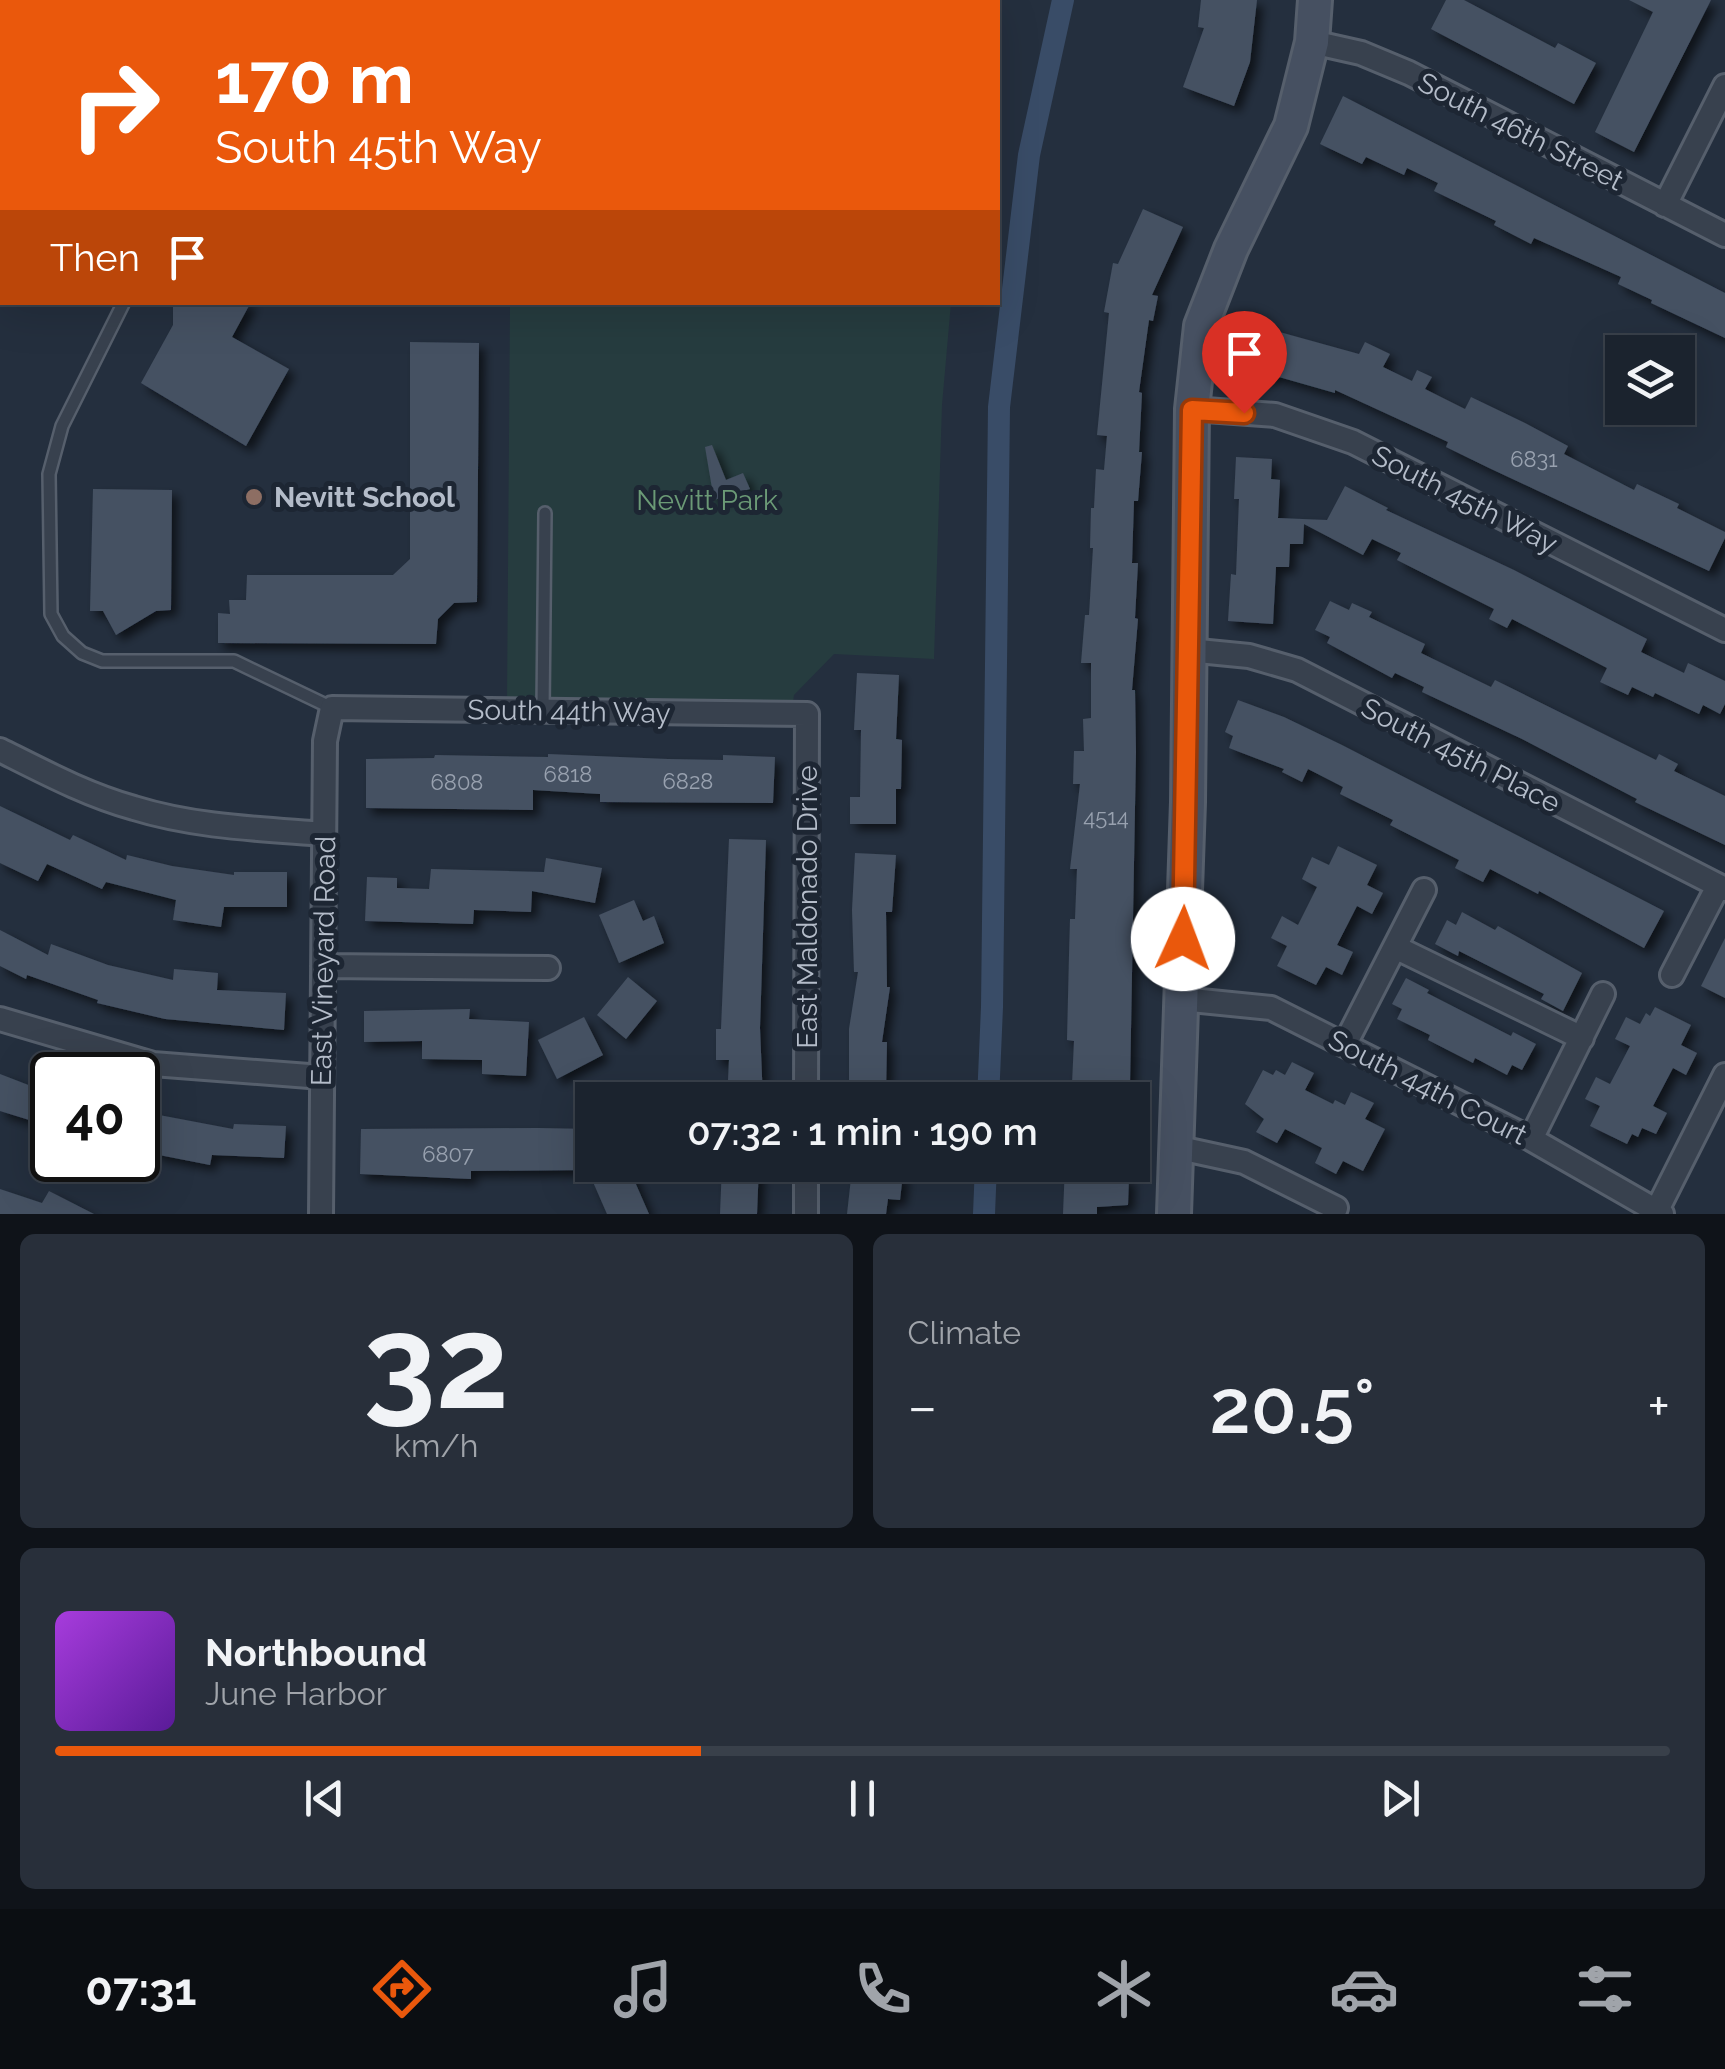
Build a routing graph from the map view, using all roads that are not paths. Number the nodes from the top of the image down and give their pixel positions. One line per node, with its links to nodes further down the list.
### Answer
1 (1315, 0): 2 (street)
2 (1312, 42): 4 (street, South 46th Street); 7 (street)
3 (1725, 86): 4 (street)
4 (1665, 205): 5 (street, South 46th Street)
5 (1725, 235)
6 (122, 305): 11 (lane)
7 (1192, 410): 9 (street, South 45th Way); 10 (street)
8 (545, 512): 12 (lane)
9 (1723, 624)
10 (1188, 650): 16 (street, South 45th Place); 23 (street)
11 (332, 708): 12 (street, South 44th Way); 15 (street, East Vineyard Road)
12 (543, 710): 13 (street, South 44th Way)
13 (807, 714): 29 (street, East Maldonado Drive)
14 (0, 750): 15 (street)
15 (324, 834): 19 (street, East Vineyard Road)
16 (1722, 888): 21 (street)
17 (1424, 890): 18 (street)
18 (1395, 947): 25 (street); 26 (street)
19 (323, 966): 20 (street); 28 (street, East Vineyard Road)
20 (548, 968)
21 (1672, 975)
22 (1603, 994): 25 (street)
23 (1180, 999): 26 (street, South 44th Court); 31 (street)
24 (0, 1019): 28 (street)
25 (1582, 1038): 30 (street)
26 (1346, 1044): 30 (street, South 44th Court)
27 (1725, 1075): 35 (street)
28 (322, 1077): 36 (street, East Vineyard Road)
29 (806, 1082)
30 (1530, 1139): 35 (street, South 44th Court)
31 (1174, 1147): 33 (street); 38 (street)
32 (806, 1182): 37 (street)
33 (1300, 1187): 34 (street); 39 (street)
34 (1336, 1208)
35 (1658, 1213)
36 (320, 1214)
37 (806, 1214)
38 (1174, 1214)
39 (1300, 1214)

